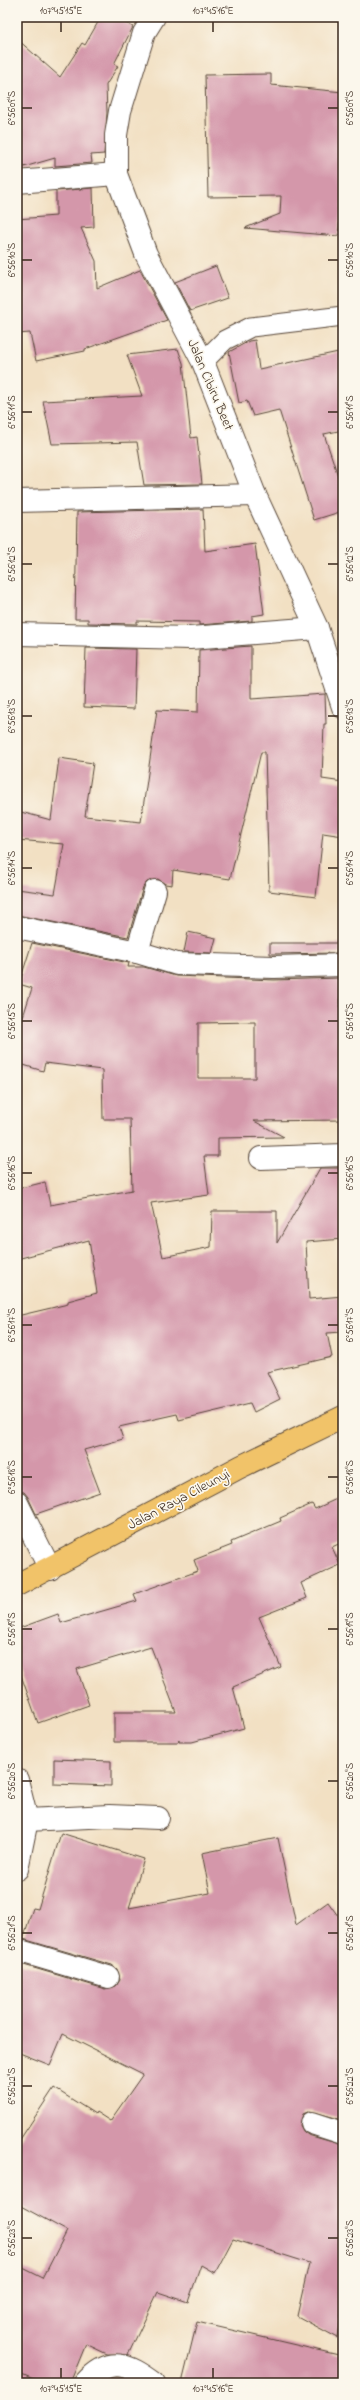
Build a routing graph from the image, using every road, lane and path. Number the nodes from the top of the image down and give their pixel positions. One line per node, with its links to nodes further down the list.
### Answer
1 (149, 25): 2 (street, Jalan Cibiru Beet)
2 (116, 174): 3 (street); 5 (street, Jalan Cibiru Beet)
3 (17, 182)
4 (343, 316): 5 (lane)
5 (203, 362): 6 (street, Jalan Cibiru Beet)
6 (255, 495): 7 (street); 8 (street, Jalan Cibiru Beet)
7 (17, 501)
8 (317, 628): 9 (street); 10 (street, Jalan Cibiru Beet)
9 (17, 634)
10 (338, 672): 11 (street, Jalan Cibiru Beet)
11 (343, 707)
12 (155, 891): 14 (street)
13 (17, 927): 14 (street)
14 (136, 952): 15 (street)
15 (343, 965)
16 (343, 1155): 17 (street)
17 (261, 1158)
18 (343, 1417): 20 (highway, Jalan Raya Cileunyi)
19 (17, 1503): 20 (street)
20 (50, 1569): 21 (highway, Jalan Raya Cileunyi)
21 (17, 1585)
22 (17, 1780): 24 (street)
23 (158, 1818): 24 (street)
24 (27, 1820): 25 (street)
25 (17, 1869)
26 (17, 1950): 27 (street)
27 (108, 1977)
28 (312, 2123): 29 (street)
29 (343, 2133)
30 (85, 2383): 31 (street)
31 (154, 2383)

